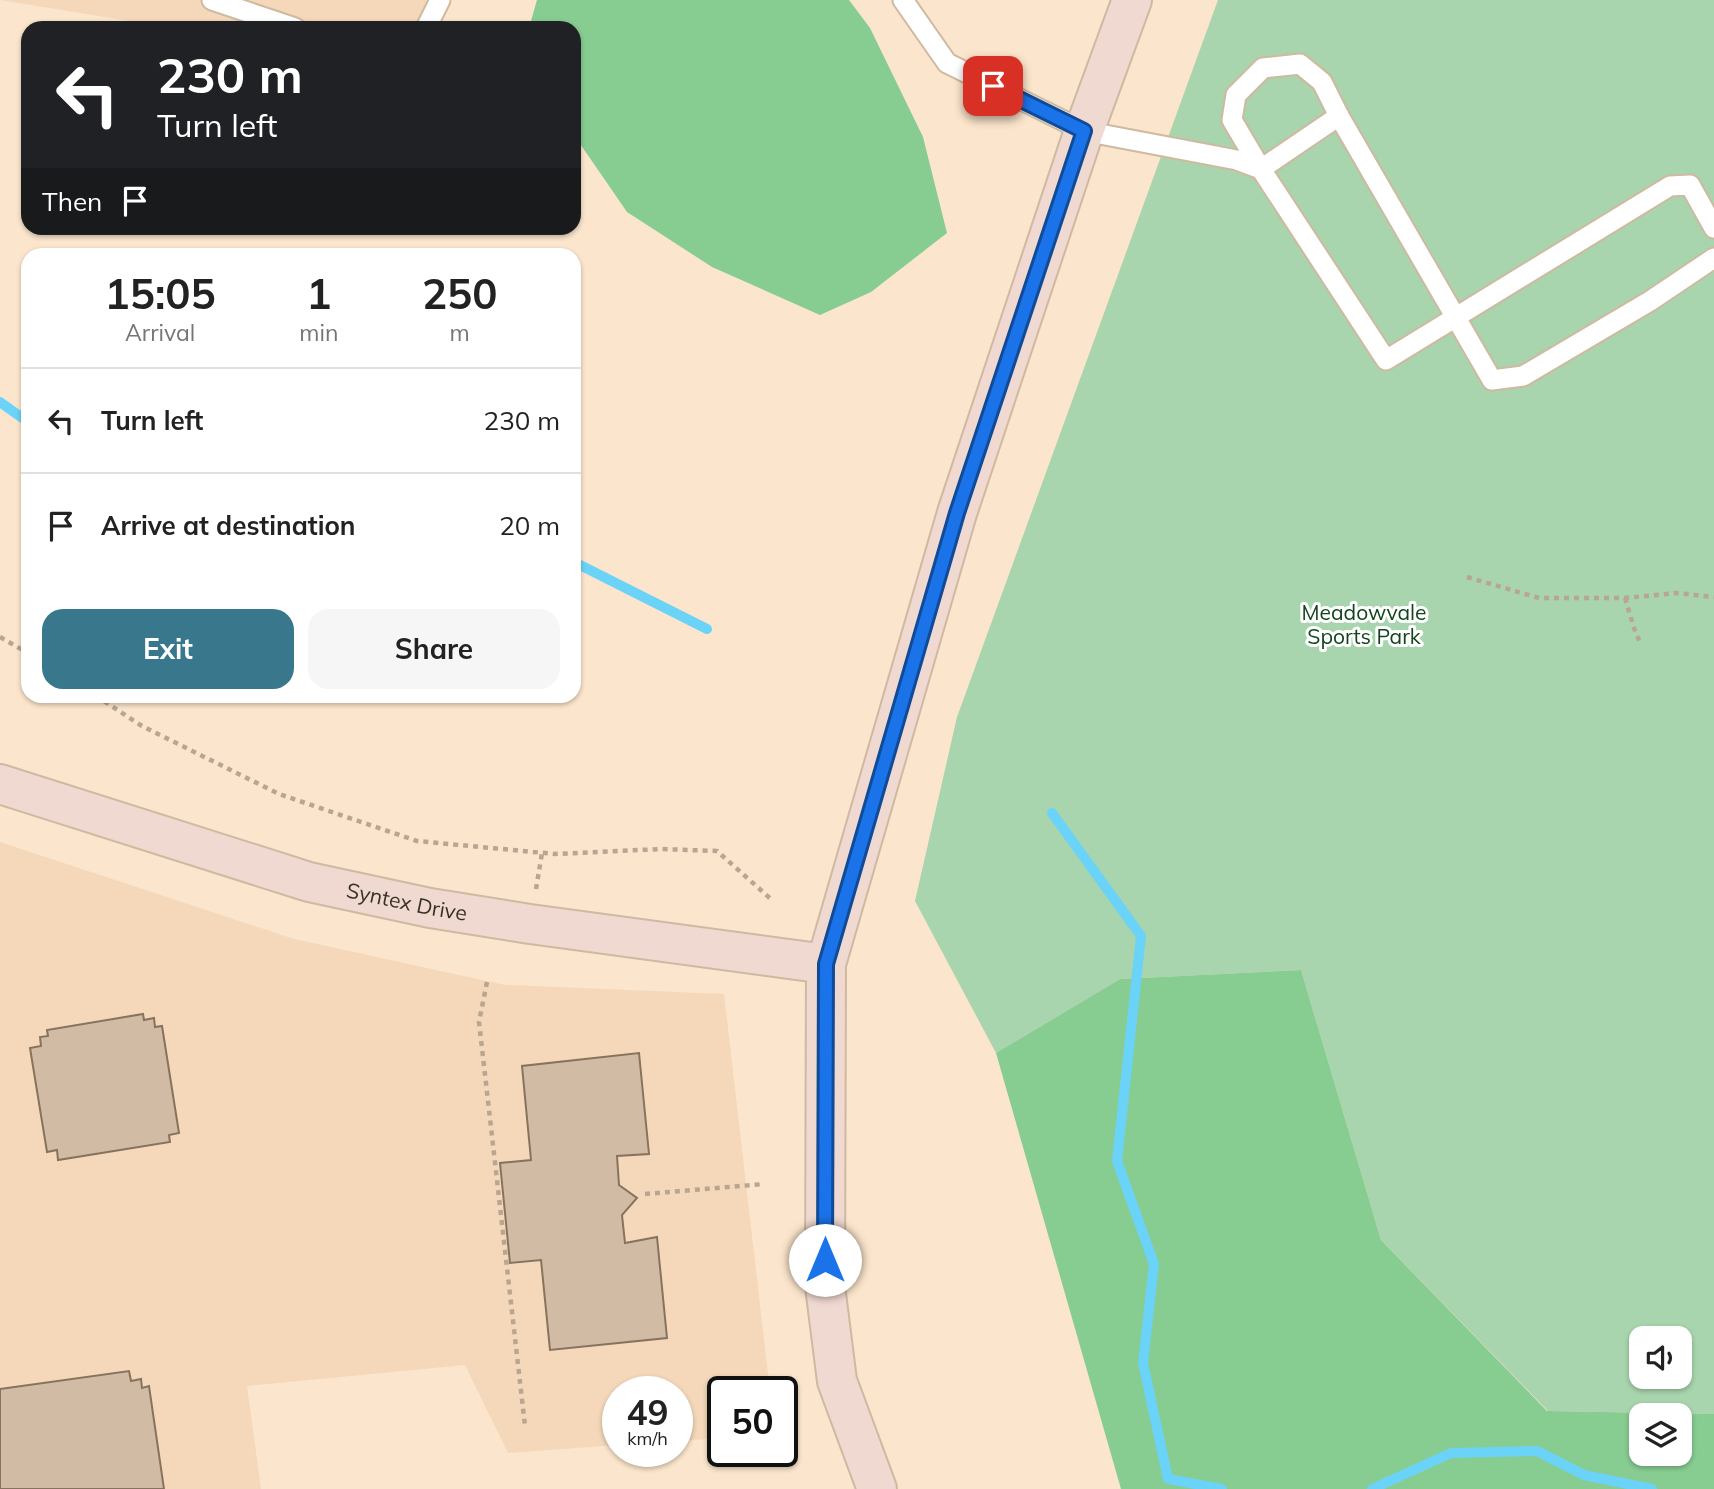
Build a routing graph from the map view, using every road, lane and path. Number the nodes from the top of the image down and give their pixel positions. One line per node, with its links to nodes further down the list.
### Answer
1 (212, 0): 5 (lane)
2 (440, 0): 6 (lane)
3 (903, 0): 8 (lane)
4 (1132, 0): 8 (main road)
5 (274, 21)
6 (430, 21)
7 (1339, 116): 9 (lane); 9 (lane); 12 (lane)
8 (1084, 131): 9 (lane); 22 (main road)
9 (1261, 169): 12 (lane)
10 (1714, 228): 12 (lane)
11 (1714, 258): 12 (lane)
12 (1456, 317)
13 (1467, 576): 15 (path)
14 (1714, 597): 15 (path)
15 (1625, 598): 17 (path)
16 (0, 637): 18 (path)
17 (1641, 645)
18 (21, 649)
19 (107, 703): 21 (path)
20 (0, 784): 22 (main road, Syntex Drive)
21 (772, 900)
22 (826, 964): 27 (main road)
23 (487, 982): 26 (path)
24 (764, 1184): 25 (path)
25 (645, 1194)
26 (525, 1426)
27 (877, 1489)

